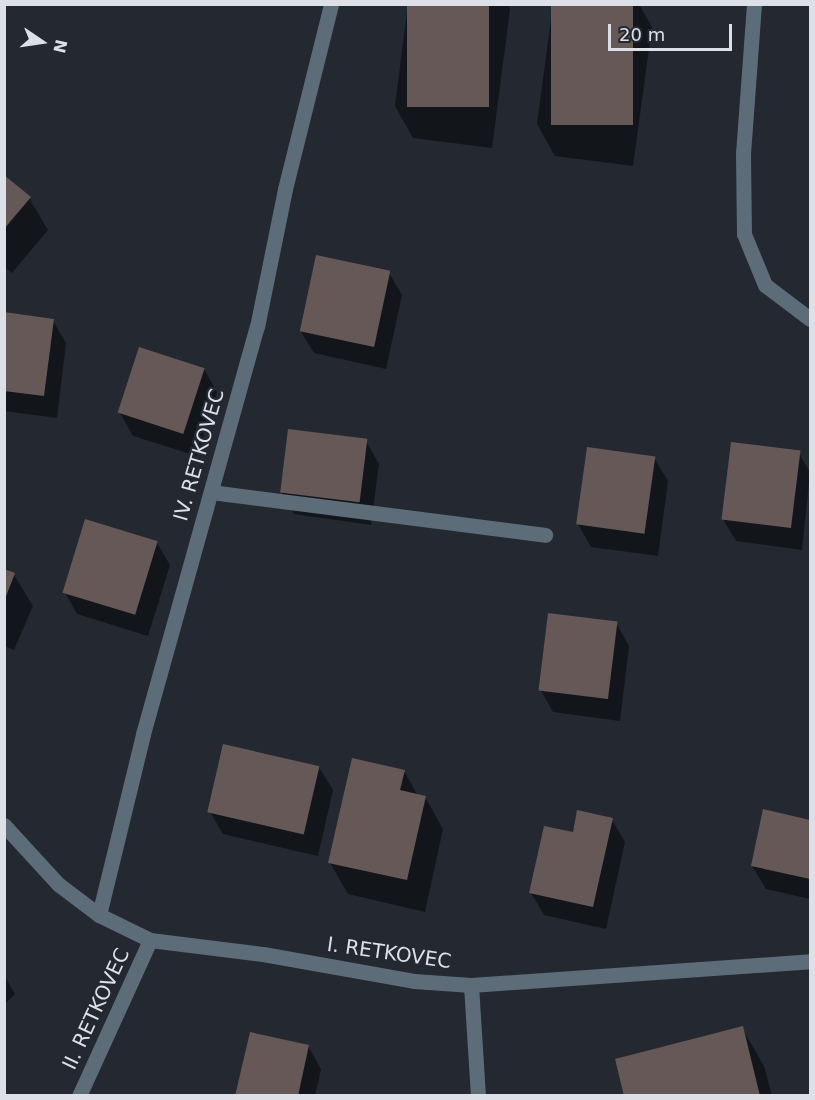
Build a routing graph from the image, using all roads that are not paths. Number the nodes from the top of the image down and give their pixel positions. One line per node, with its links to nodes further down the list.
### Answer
1 (331, 4): 4 (street, IV. RETKOVEC)
2 (754, 4): 3 (street)
3 (810, 318)
4 (211, 492): 5 (street); 7 (street, IV. RETKOVEC)
5 (544, 535)
6 (4, 825): 7 (street, I. RETKOVEC)
7 (99, 915): 8 (street, I. RETKOVEC)
8 (150, 940): 10 (street, I. RETKOVEC); 11 (street, II. RETKOVEC)
9 (810, 961): 10 (street, I. RETKOVEC)
10 (471, 985): 12 (street)
11 (79, 1095)
12 (478, 1095)

